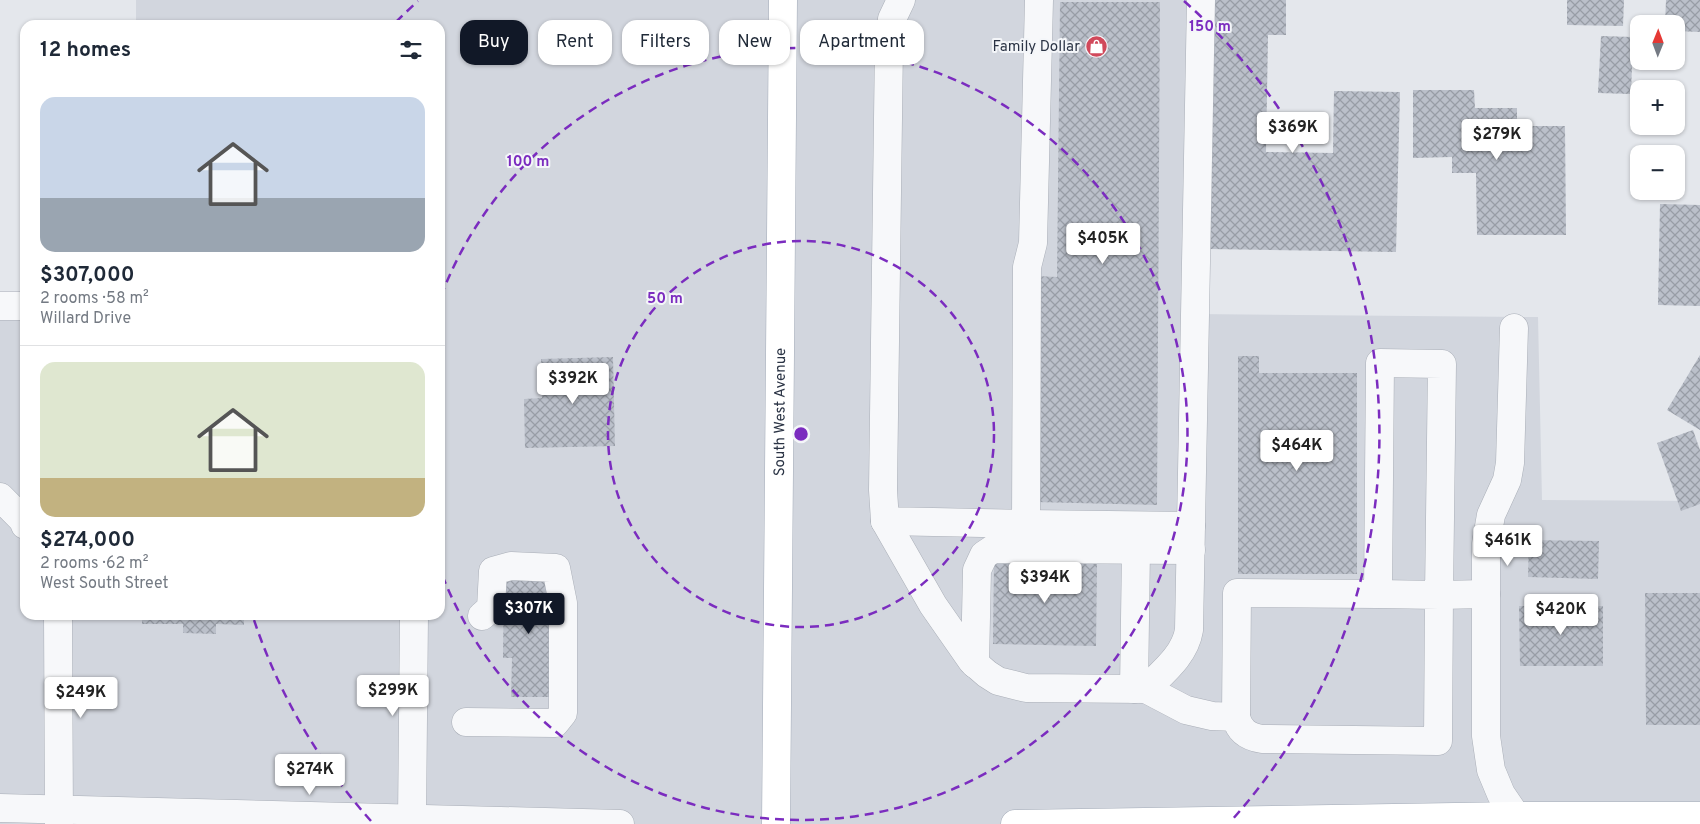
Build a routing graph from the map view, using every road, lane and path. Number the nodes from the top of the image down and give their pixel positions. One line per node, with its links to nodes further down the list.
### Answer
1 (784, 0): 30 (main road, South West Avenue)
2 (901, 0): 10 (street)
3 (1039, 0): 11 (street)
4 (1201, 0): 12 (street)
5 (0, 306): 6 (street)
6 (20, 306)
7 (1514, 328): 16 (street)
8 (0, 497): 9 (street)
9 (20, 518)
10 (885, 521): 11 (street); 20 (street)
11 (1026, 524): 12 (street)
12 (1191, 538): 13 (street); 21 (street)
13 (1136, 550): 20 (street); 21 (street)
14 (1378, 594): 15 (street); 15 (street); 22 (street)
15 (1438, 594): 16 (street); 22 (street)
16 (1486, 594): 28 (street)
17 (482, 616): 23 (street)
18 (58, 620): 25 (street)
19 (414, 620): 27 (street)
20 (975, 664): 21 (street)
21 (1140, 689): 22 (street)
22 (1236, 717)
23 (466, 722)
24 (0, 808): 25 (street)
25 (59, 816): 27 (street)
26 (1700, 816): 28 (main road)
27 (412, 820): 29 (street)
28 (1516, 820): 31 (main road)
29 (620, 824)
30 (776, 824)
31 (1015, 824)

